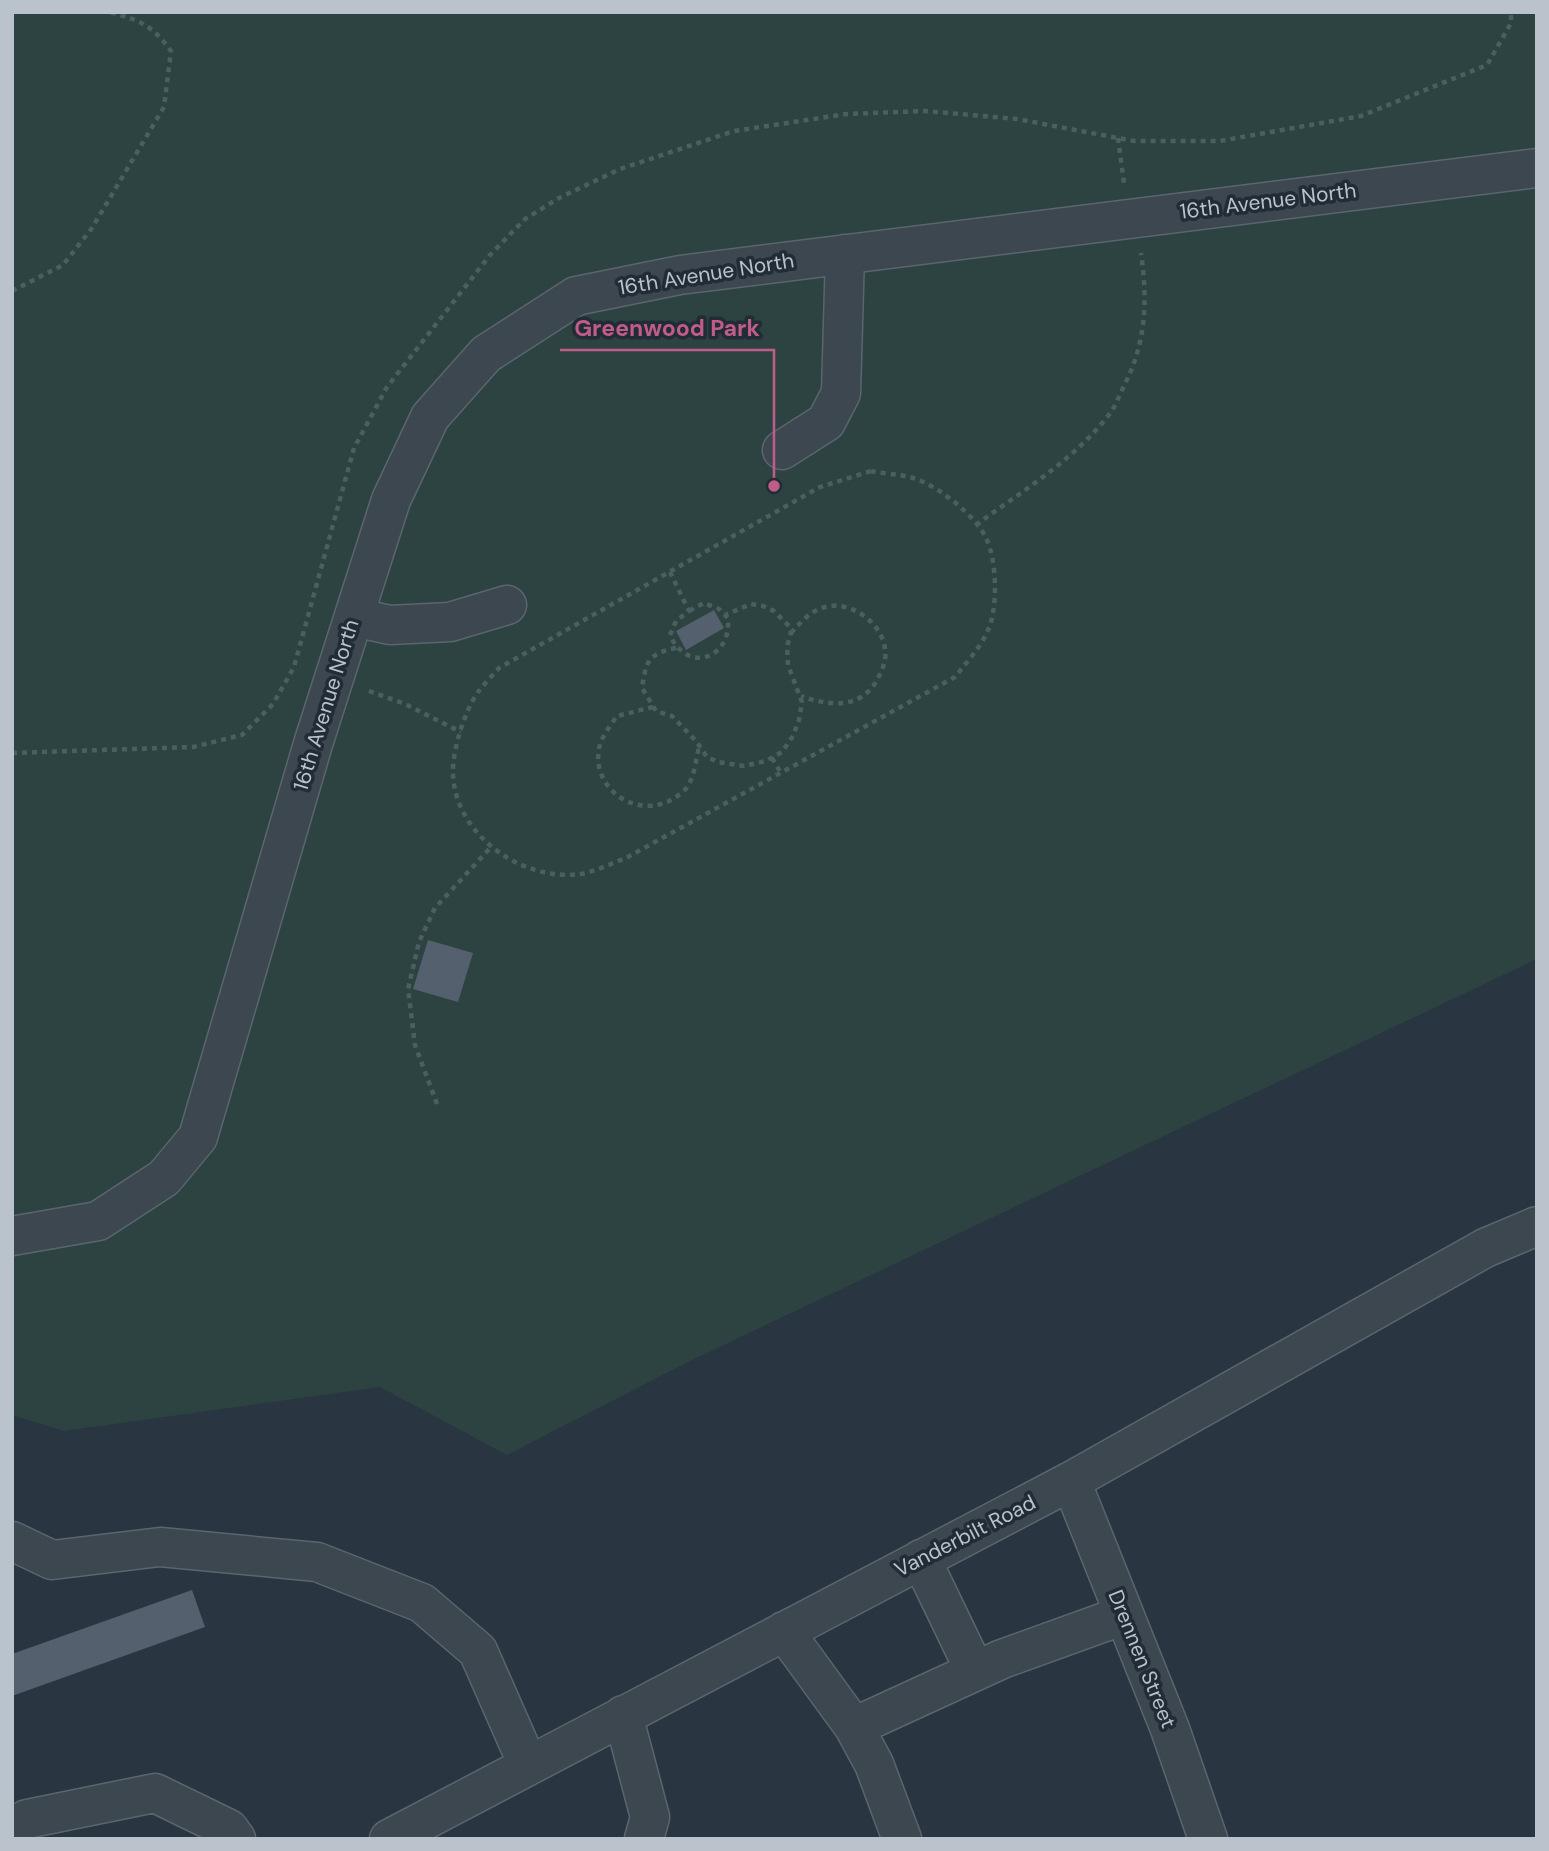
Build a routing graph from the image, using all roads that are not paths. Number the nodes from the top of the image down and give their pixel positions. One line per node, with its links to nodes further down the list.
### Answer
1 (1537, 168): 2 (street, 16th Avenue North)
2 (845, 254): 3 (street); 5 (street, 16th Avenue North)
3 (782, 450)
4 (507, 605): 5 (street)
5 (354, 617): 7 (street, 16th Avenue North)
6 (1537, 1226): 8 (street, Vanderbilt Road)
7 (12, 1236)
8 (1071, 1481): 10 (street, Vanderbilt Road); 11 (street, Drennen Street)
9 (12, 1541): 16 (street)
10 (920, 1559): 12 (street, Vanderbilt Road); 13 (street)
11 (1125, 1615): 13 (street); 22 (street, Drennen Street)
12 (784, 1631): 14 (street, Vanderbilt Road); 15 (street)
13 (975, 1671): 15 (street)
14 (623, 1715): 16 (street, Vanderbilt Road); 20 (street)
15 (854, 1727): 21 (street)
16 (528, 1765): 18 (street, Vanderbilt Road)
17 (12, 1826): 19 (street)
18 (396, 1837)
19 (236, 1839)
20 (645, 1839)
21 (902, 1839)
22 (1208, 1839)

